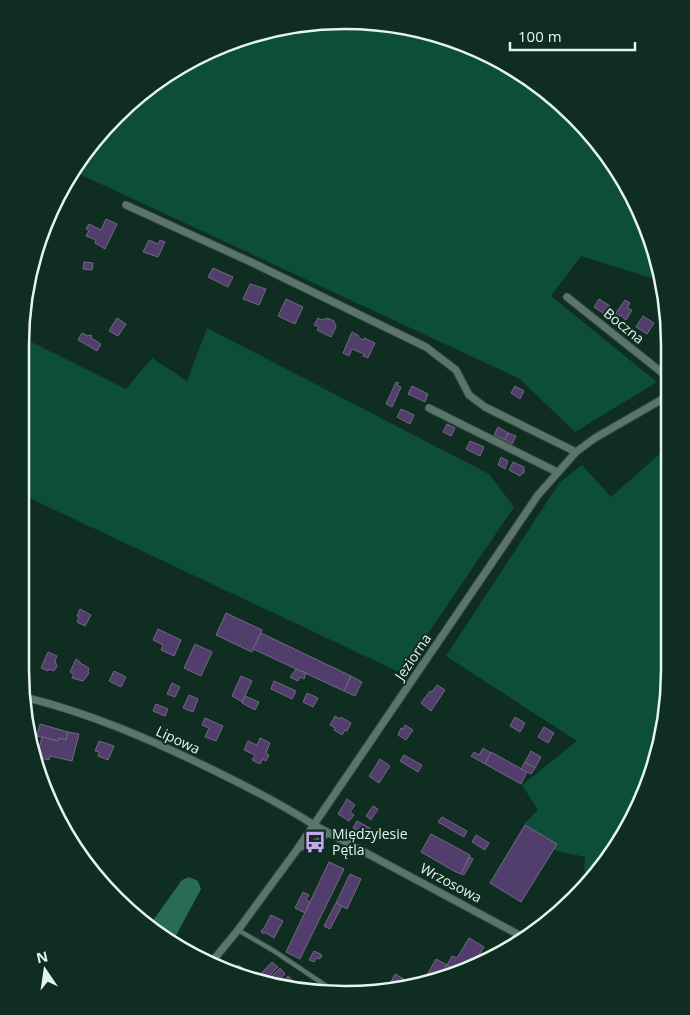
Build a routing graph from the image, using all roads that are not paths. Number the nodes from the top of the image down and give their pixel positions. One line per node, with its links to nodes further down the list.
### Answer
1 (126, 205): 6 (street)
2 (567, 297): 3 (street, Boczna)
3 (661, 372)
4 (661, 400): 6 (street, Jeziorna)
5 (429, 408): 7 (street)
6 (576, 452): 7 (street, Jeziorna)
7 (557, 472): 9 (street, Jeziorna)
8 (30, 699): 9 (street, Lipowa)
9 (314, 825): 10 (street, Wrzosowa); 11 (street, Jeziorna)
10 (331, 834): 11 (lane); 13 (street, Wrzosowa)
11 (296, 851): 12 (street, Jeziorna)
12 (238, 930): 14 (street, Jeziorna); 15 (lane)
13 (518, 935)
14 (215, 958)
15 (326, 986)

